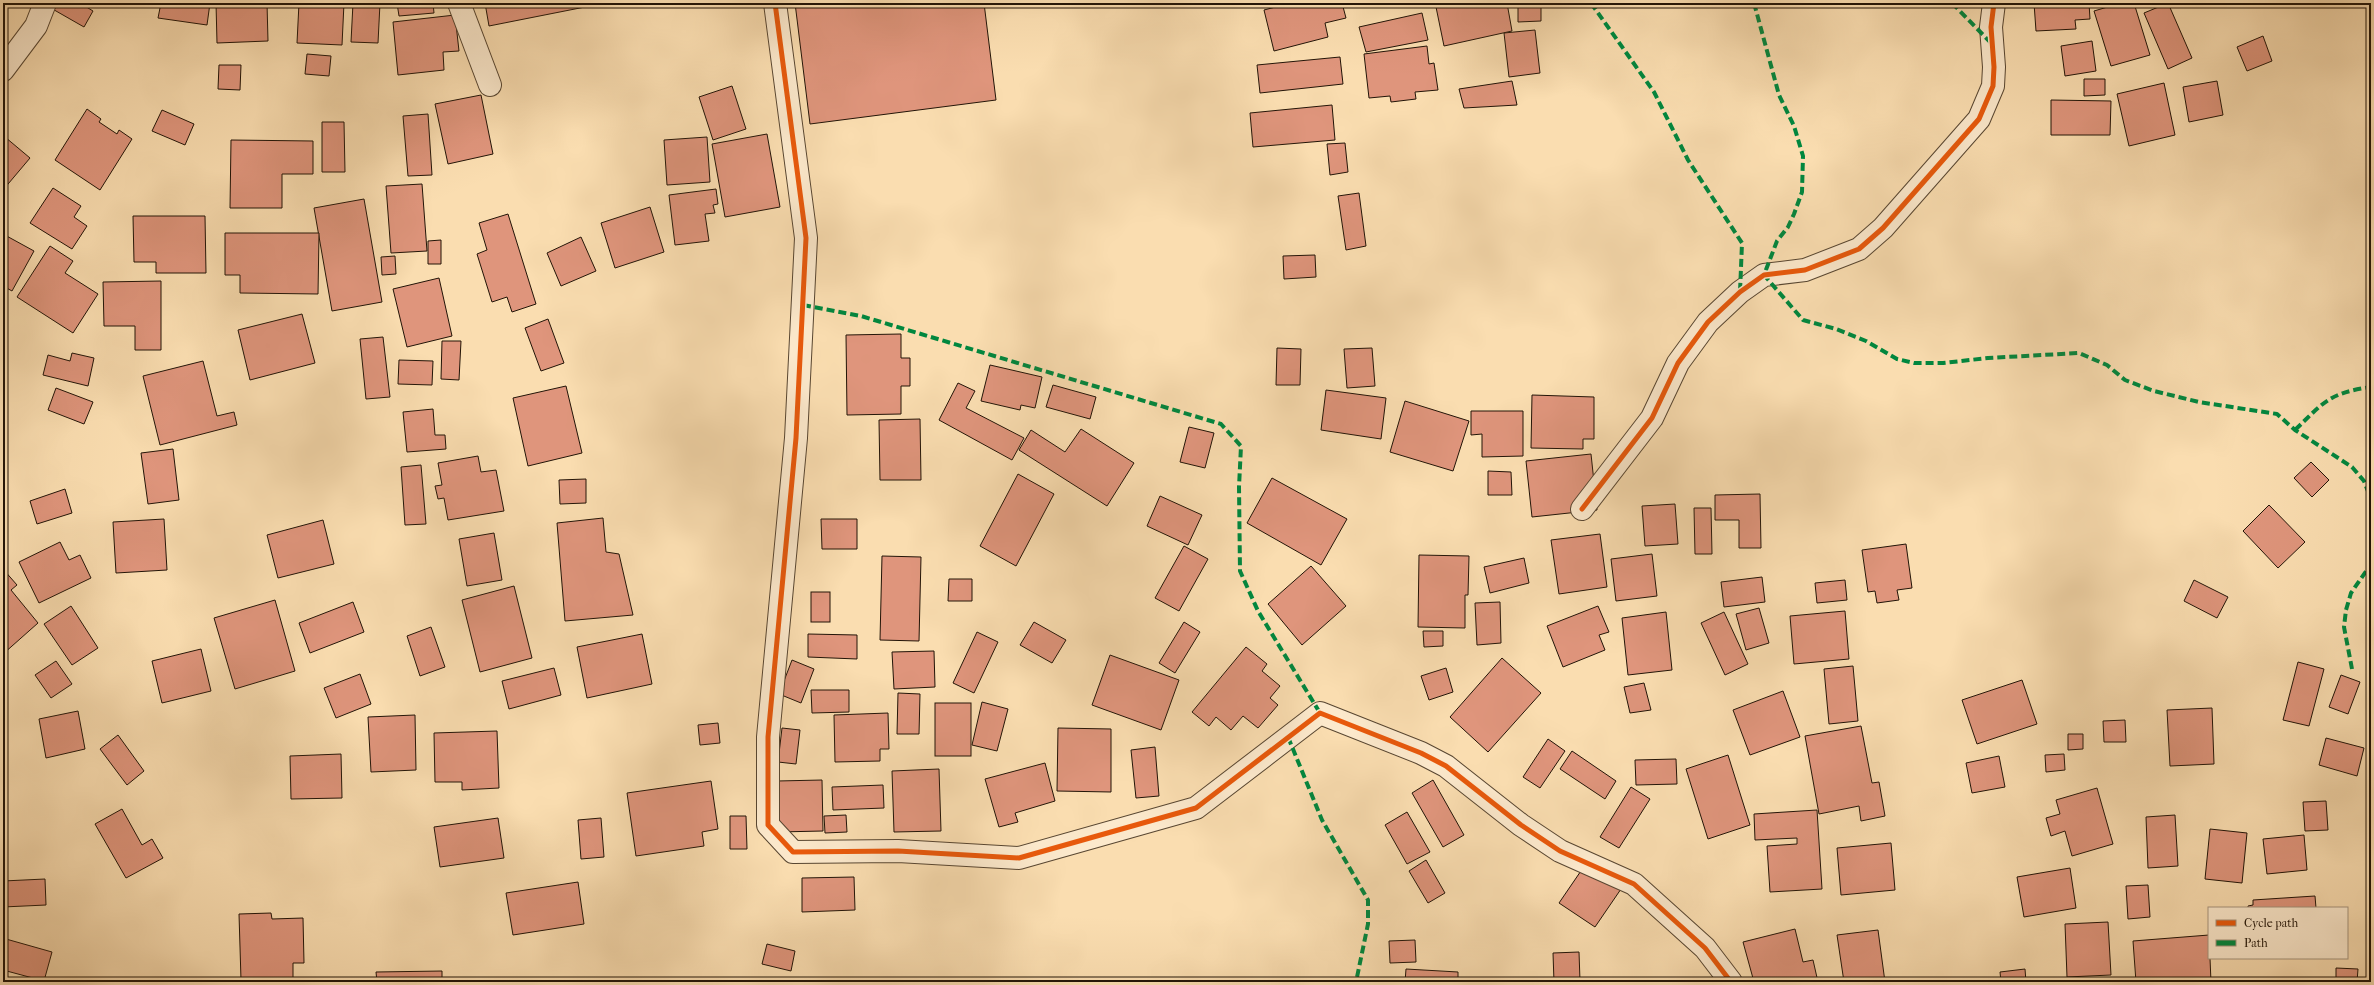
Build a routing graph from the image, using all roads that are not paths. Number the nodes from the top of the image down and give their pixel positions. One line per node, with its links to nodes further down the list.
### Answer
1 (45, 3): 5 (street)
2 (459, 3): 6 (street)
3 (775, 3): 8 (street)
4 (1994, 3): 7 (street)
5 (3, 70)
6 (490, 85)
7 (1582, 509)
8 (1731, 982)

